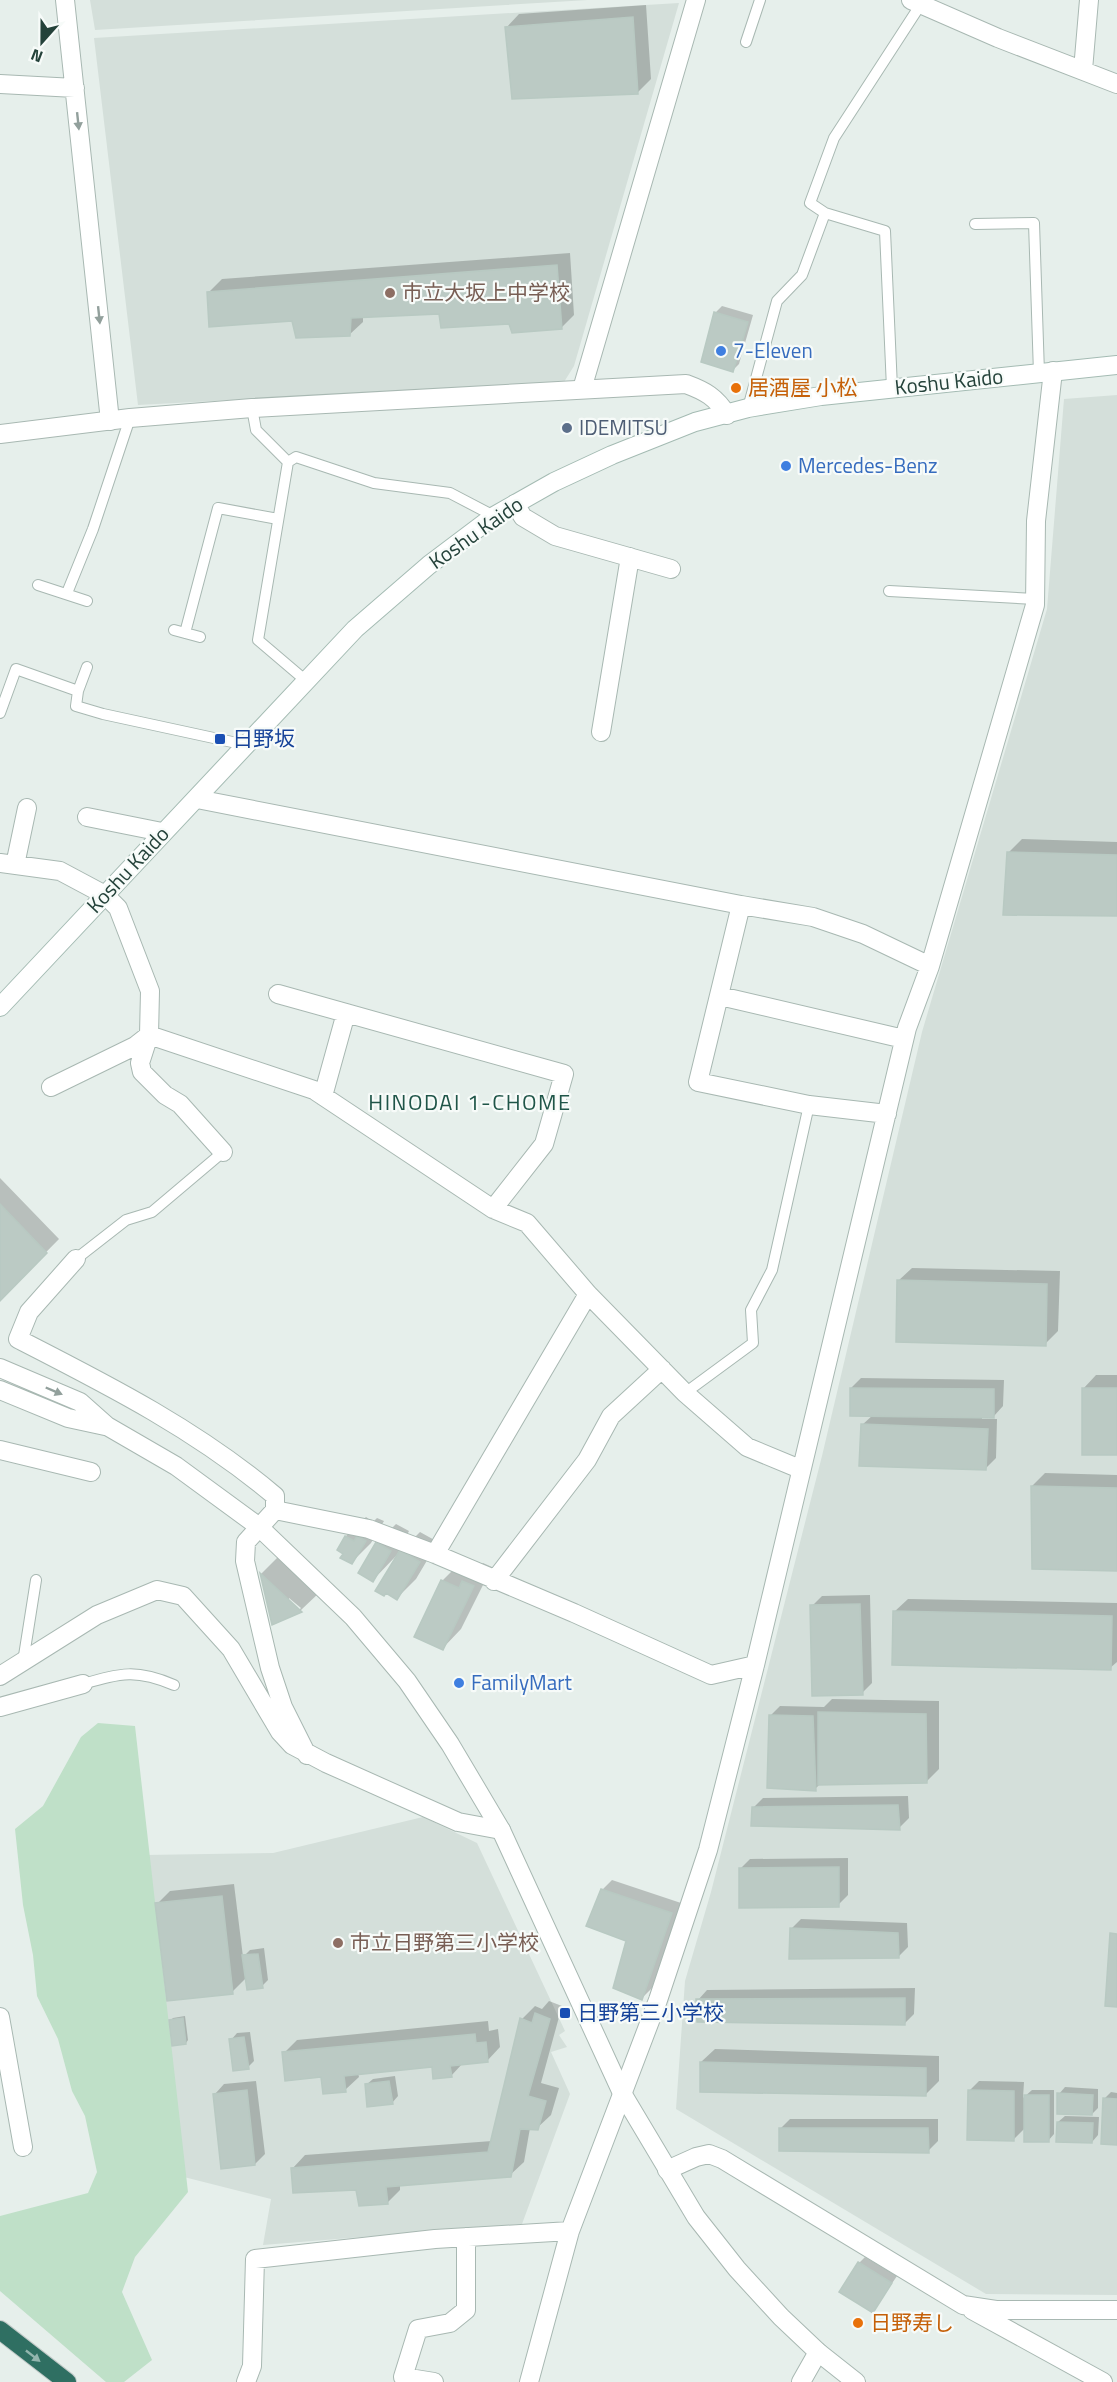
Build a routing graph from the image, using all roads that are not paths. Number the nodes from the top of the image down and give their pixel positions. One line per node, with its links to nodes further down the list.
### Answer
1 (65, 0): 10 (street)
2 (696, 0): 16 (street)
3 (760, 0): 6 (lane)
4 (1089, 0): 7 (street)
5 (916, 2): 7 (street); 11 (lane)
6 (746, 42)
7 (1083, 70): 9 (street)
8 (0, 84): 10 (street)
9 (1117, 84)
10 (75, 88): 21 (street, one-way to 21)
11 (825, 213): 15 (lane); 18 (lane)
12 (975, 224): 14 (lane)
13 (1117, 365): 14 (street, Koshu Kaido)
14 (1046, 372): 15 (street, Koshu Kaido); 32 (street)
15 (892, 388): 18 (street, Koshu Kaido)
16 (582, 389): 17 (street); 19 (street)
17 (252, 408): 20 (street); 23 (lane)
18 (748, 408): 19 (street, Koshu Kaido)
19 (727, 415): 24 (street, Koshu Kaido)
20 (130, 418): 21 (street); 31 (lane)
21 (110, 421): 22 (street)
22 (0, 434)
23 (288, 462): 25 (lane); 26 (lane)
24 (515, 504): 25 (street, Koshu Kaido); 27 (street)
25 (494, 516): 38 (street, Koshu Kaido)
26 (278, 519): 35 (lane); 38 (lane)
27 (630, 557): 28 (street); 41 (street)
28 (671, 569)
29 (38, 585): 31 (lane)
30 (888, 591): 32 (lane)
31 (67, 593): 33 (lane)
32 (1035, 599): 50 (street)
33 (87, 601)
34 (174, 630): 35 (lane)
35 (185, 633): 36 (lane)
36 (200, 637)
37 (87, 667): 39 (lane)
38 (305, 680): 42 (street, Koshu Kaido)
39 (78, 691): 40 (lane); 42 (lane)
40 (0, 713)
41 (601, 732)
42 (246, 745): 43 (street, Koshu Kaido)
43 (197, 799): 46 (street, Koshu Kaido); 49 (street)
44 (27, 808): 47 (street)
45 (87, 817): 46 (street)
46 (162, 832): 48 (street, Koshu Kaido)
47 (8, 864): 48 (street)
48 (105, 895): 53 (street, Koshu Kaido); 55 (street)
49 (741, 905): 50 (street); 52 (street)
50 (930, 966): 56 (street)
51 (278, 994): 54 (street)
52 (720, 996): 56 (street); 59 (street)
53 (0, 1007)
54 (346, 1013): 58 (street); 62 (street)
55 (149, 1035): 57 (street); 58 (street); 61 (street)
56 (904, 1039): 60 (street)
57 (51, 1088)
58 (323, 1096): 62 (street)
59 (809, 1105): 60 (street); 68 (lane)
60 (887, 1114): 71 (street)
61 (223, 1152): 63 (lane)
62 (493, 1209): 64 (street)
63 (76, 1258): 73 (street)
64 (588, 1293): 66 (street); 75 (street)
65 (0, 1368): 69 (street, one-way to 69)
66 (662, 1369): 68 (street); 77 (street)
67 (0, 1390): 69 (street)
68 (685, 1393): 71 (street)
69 (107, 1426): 74 (street)
70 (0, 1450): 72 (street)
71 (801, 1470): 79 (street)
72 (91, 1472)
73 (275, 1509): 74 (street); 75 (street)
74 (258, 1526): 84 (street); 85 (street)
75 (435, 1554): 77 (street)
76 (36, 1580): 78 (lane)
77 (494, 1581): 79 (street)
78 (23, 1662): 80 (street); 84 (street)
79 (754, 1665): 87 (street)
80 (0, 1676)
81 (83, 1684): 82 (lane); 83 (street)
82 (174, 1685)
83 (0, 1707)
84 (307, 1755): 85 (street)
85 (501, 1830): 87 (street)
86 (0, 2017): 88 (street)
87 (622, 2093): 89 (street); 90 (street)
88 (23, 2147)
89 (667, 2170): 92 (street); 95 (street)
90 (570, 2231): 91 (street); 99 (street)
91 (466, 2237): 97 (street); 98 (street)
92 (963, 2305): 93 (street); 102 (street)
93 (1117, 2310)
94 (0, 2330): 96 (highway, one-way to 96)
95 (818, 2352): 100 (street); 101 (street)
96 (67, 2382)
97 (246, 2382)
98 (434, 2382)
99 (529, 2382)
100 (801, 2382)
101 (856, 2382)
102 (1103, 2382)

